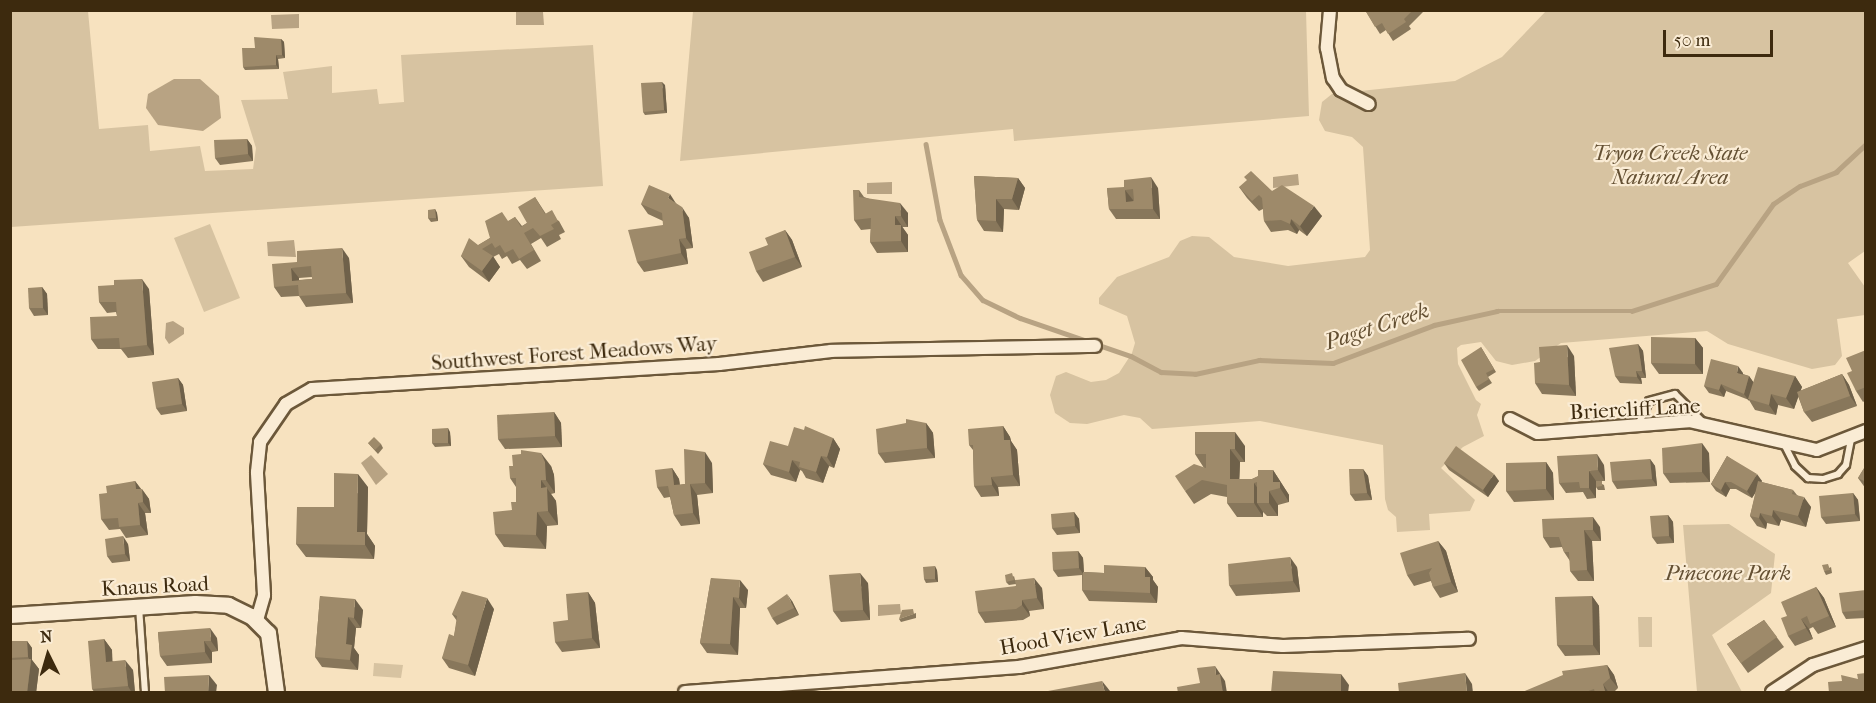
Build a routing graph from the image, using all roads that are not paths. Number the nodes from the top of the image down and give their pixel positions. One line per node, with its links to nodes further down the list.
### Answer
1 (1330, 10): 2 (street)
2 (1369, 104)
3 (1095, 346): 12 (street, Southwest Forest Meadows Way)
4 (1510, 419): 6 (street, Briercliff Lane)
5 (1704, 423): 6 (street, Briercliff Lane); 6 (lane); 9 (street, Briercliff Lane)
6 (1638, 427)
7 (1866, 431): 8 (street, Briercliff Lane)
8 (1851, 440): 9 (street, Briercliff Lane); 9 (lane)
9 (1783, 442)
10 (139, 606): 11 (street, Knaus Road); 12 (street, Knaus Road); 15 (lane)
11 (10, 615)
12 (257, 620): 16 (street)
13 (1469, 639): 17 (street, Hood View Lane)
14 (1866, 648): 18 (street)
15 (145, 693)
16 (276, 693)
17 (685, 693)
18 (1772, 693)

